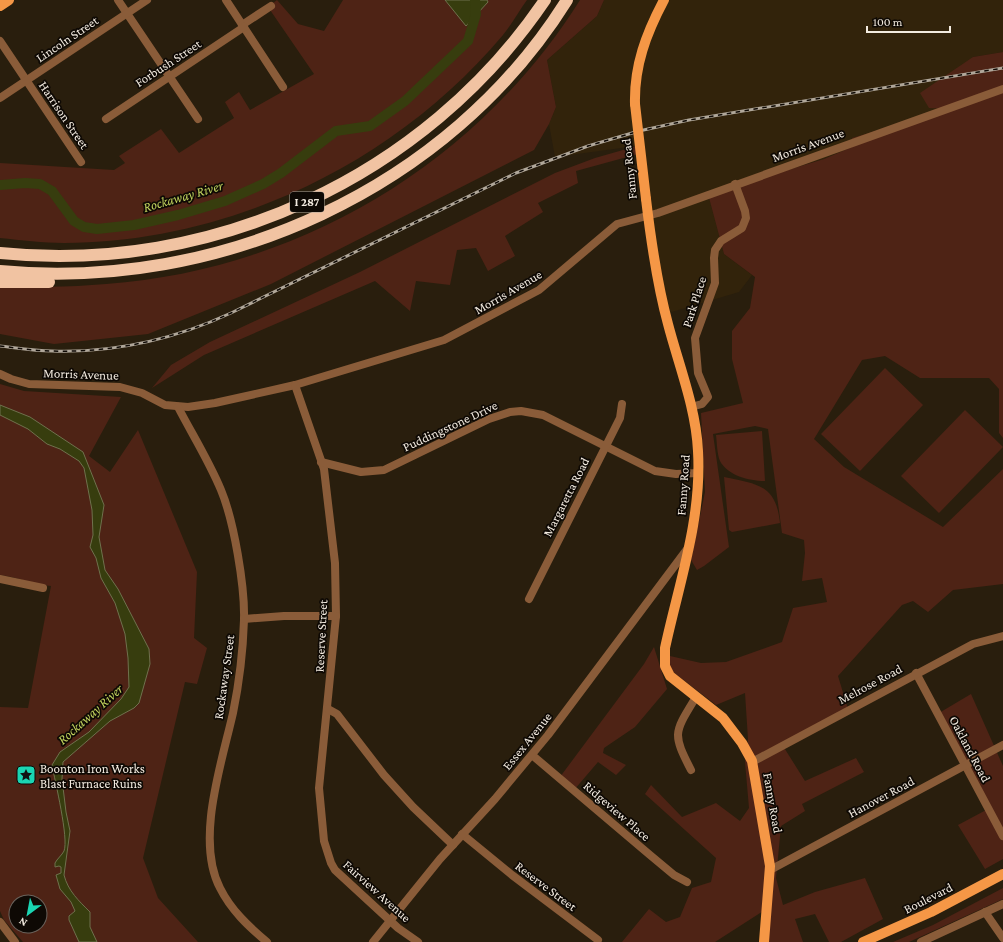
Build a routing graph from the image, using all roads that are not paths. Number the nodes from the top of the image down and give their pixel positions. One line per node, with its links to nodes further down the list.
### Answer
1 (9, 0): 8 (main road)
2 (118, 0): 10 (street)
3 (147, 0): 10 (street, Lincoln Street)
4 (226, 0): 11 (street)
5 (545, 0): 24 (highway, I 287)
6 (567, 0): 23 (highway, I 287)
7 (664, 0): 22 (main road, Fanny Road, bridge)
8 (0, 6)
9 (271, 6): 11 (street, Forbush Street)
10 (127, 13): 13 (street); 14 (street, Lincoln Street)
11 (243, 26): 13 (street, Forbush Street); 15 (street)
12 (0, 41): 14 (street, Harrison Street)
13 (169, 77): 18 (street, Forbush Street); 19 (street)
14 (26, 80): 17 (street, Lincoln Street); 20 (street, Harrison Street)
15 (283, 86)
16 (1003, 89): 21 (street, Morris Avenue)
17 (0, 98)
18 (106, 119)
19 (198, 119)
20 (81, 162)
21 (735, 184): 22 (street, Morris Avenue); 31 (street, Park Place)
22 (648, 215): 28 (street, Morris Avenue); 31 (main road, Fanny Road)
23 (256, 242): 25 (highway, I 287); 26 (highway)
24 (0, 253)
25 (0, 271)
26 (0, 282)
27 (0, 374): 30 (street, Morris Avenue)
28 (295, 384): 30 (street, Morris Avenue); 33 (street, Reserve Street)
29 (622, 404): 32 (street, Margaretta Road)
30 (178, 407): 40 (street, Rockaway Street)
31 (691, 407): 34 (main road, Fanny Road)
32 (606, 445): 33 (street, Puddingstone Drive); 34 (street, Puddingstone Drive); 38 (street, Margaretta Road)
33 (321, 462): 39 (street, Reserve Street)
34 (698, 472): 35 (main road, Fanny Road)
35 (690, 546): 43 (main road, Fanny Road); 46 (street, Essex Avenue)
36 (0, 579): 37 (street)
37 (43, 588)
38 (529, 599)
39 (336, 616): 40 (street); 44 (street, Reserve Street)
40 (244, 619): 63 (street, Rockaway Street)
41 (1003, 636): 42 (street, Melrose Road)
42 (916, 673): 47 (street, Melrose Road); 48 (street, Oakland Road)
43 (696, 697): 47 (main road, Fanny Road); 49 (street)
44 (328, 709): 52 (street); 58 (street, Fairview Avenue)
45 (1003, 745): 48 (street, Hanover Road)
46 (532, 754): 50 (street, Essex Avenue); 55 (street, Ridgeview Place)
47 (752, 762): 53 (main road, Fanny Road)
48 (966, 766): 51 (street, Oakland Road); 53 (street, Hanover Road)
49 (691, 770)
50 (462, 834): 52 (street, Essex Avenue); 61 (street, Reserve Street)
51 (1003, 836)
52 (453, 845): 58 (street, Essex Avenue)
53 (770, 870): 66 (main road, Fanny Road)
54 (1003, 874): 67 (main road, Boulevard)
55 (687, 882)
56 (1003, 904): 57 (street)
57 (984, 912): 60 (street); 68 (street)
58 (390, 920): 64 (street, Essex Avenue); 65 (street, Fairview Avenue)
59 (0, 922): 62 (street)
60 (1003, 938)
61 (598, 940)
62 (15, 942)
63 (267, 942)
64 (373, 942)
65 (418, 942)
66 (764, 942)
67 (863, 942)
68 (921, 942)

